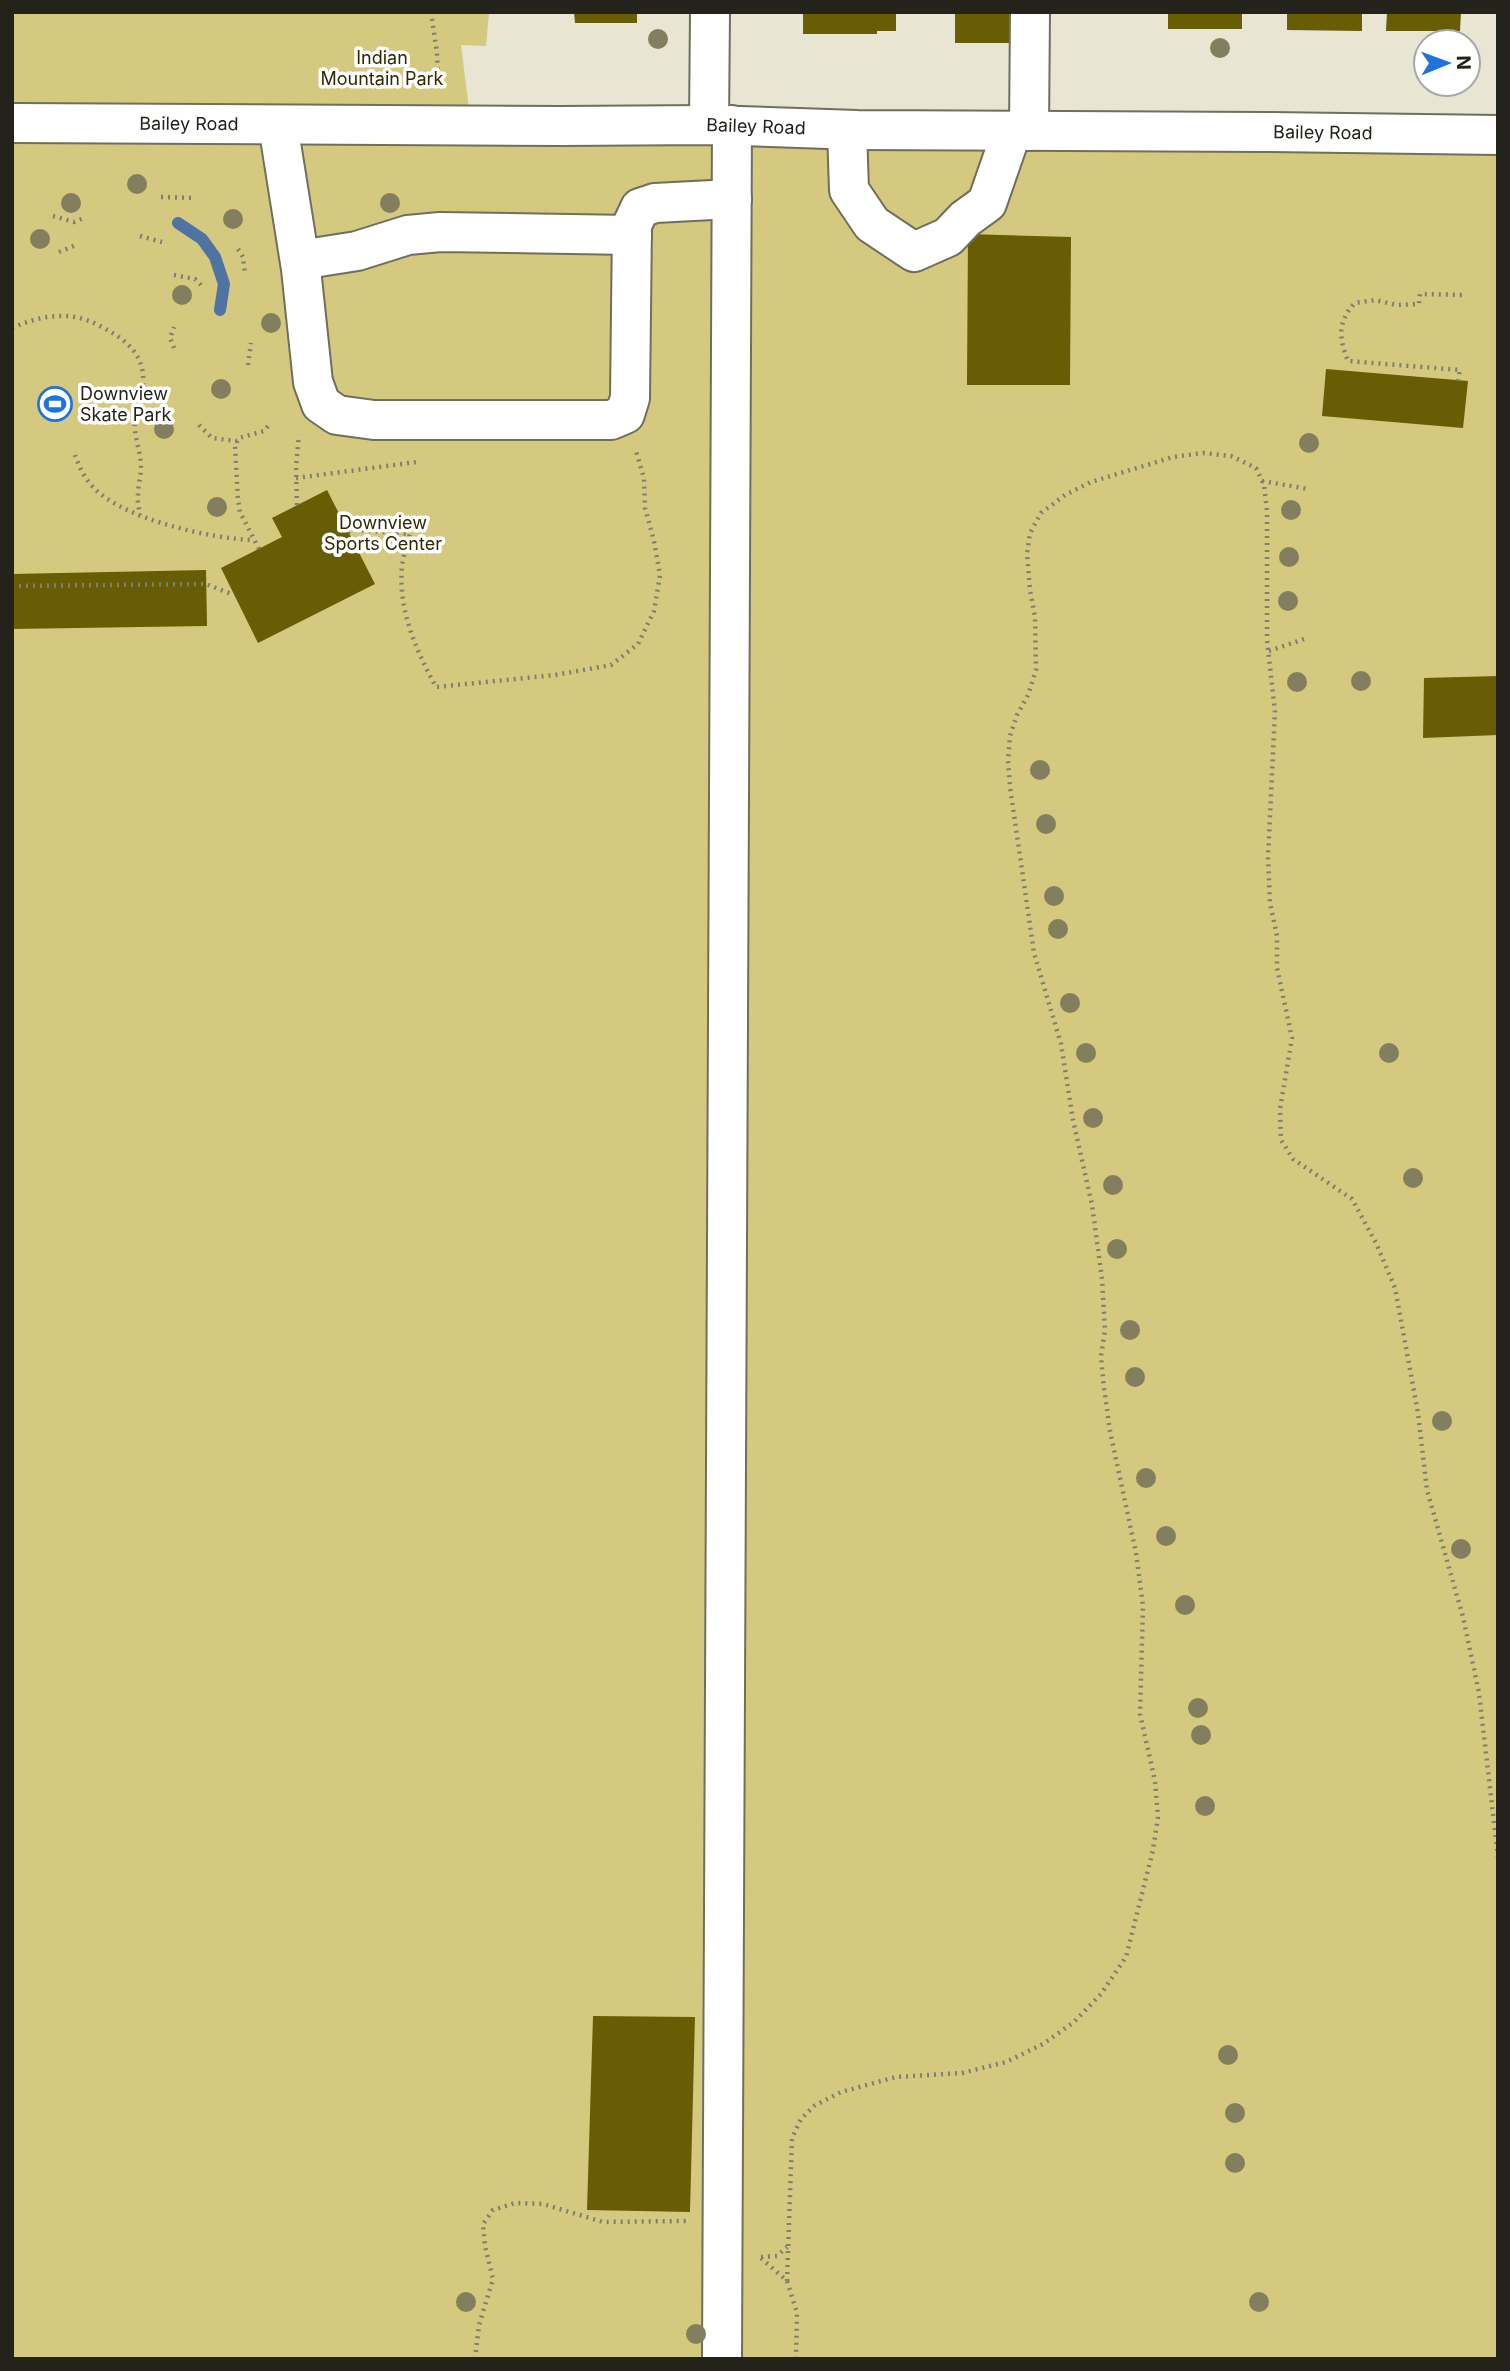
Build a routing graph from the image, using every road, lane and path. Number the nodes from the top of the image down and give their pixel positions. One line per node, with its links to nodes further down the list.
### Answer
1 (431, 12): 4 (path)
2 (710, 12): 7 (street)
3 (1030, 12): 9 (street)
4 (439, 77)
5 (12, 123): 6 (street, Bailey Road)
6 (278, 125): 7 (street, Bailey Road); 22 (street)
7 (721, 125): 8 (street, Bailey Road); 13 (street)
8 (847, 130): 9 (street, Bailey Road); 9 (street)
9 (1020, 131): 10 (street, Bailey Road)
10 (1498, 135)
11 (162, 197): 12 (path)
12 (195, 198)
13 (732, 199): 16 (street); 53 (street)
14 (53, 216): 15 (path)
15 (84, 218)
16 (632, 235): 22 (street); 34 (street)
17 (140, 236): 18 (path)
18 (162, 242)
19 (76, 245): 21 (path)
20 (238, 249): 23 (path)
21 (59, 251)
22 (300, 260): 33 (street)
23 (245, 274)
24 (174, 275): 25 (path)
25 (201, 285)
26 (1465, 295): 32 (path)
27 (174, 327): 30 (path)
28 (12, 328): 44 (path)
29 (251, 343): 31 (path)
30 (174, 348)
31 (248, 365)
32 (1458, 381)
33 (321, 404): 34 (street); 40 (path)
34 (625, 414): 45 (path)
35 (199, 425): 37 (path)
36 (268, 426): 37 (path)
37 (237, 441): 46 (path)
38 (75, 454): 44 (path)
39 (425, 460): 40 (path)
40 (296, 478): 43 (path)
41 (1262, 481): 42 (path); 51 (path); 54 (path)
42 (1308, 489)
43 (298, 505)
44 (140, 515): 46 (path)
45 (348, 532)
46 (254, 540): 47 (path)
47 (259, 549)
48 (12, 586): 49 (path)
49 (234, 595)
50 (1307, 638): 51 (path)
51 (1269, 651): 52 (path)
52 (1498, 1857)
53 (722, 2237): 55 (path); 57 (path); 58 (street)
54 (788, 2246): 55 (path); 56 (path)
55 (760, 2257): 56 (path)
56 (787, 2281): 59 (path)
57 (475, 2359)
58 (722, 2359)
59 (796, 2359)

